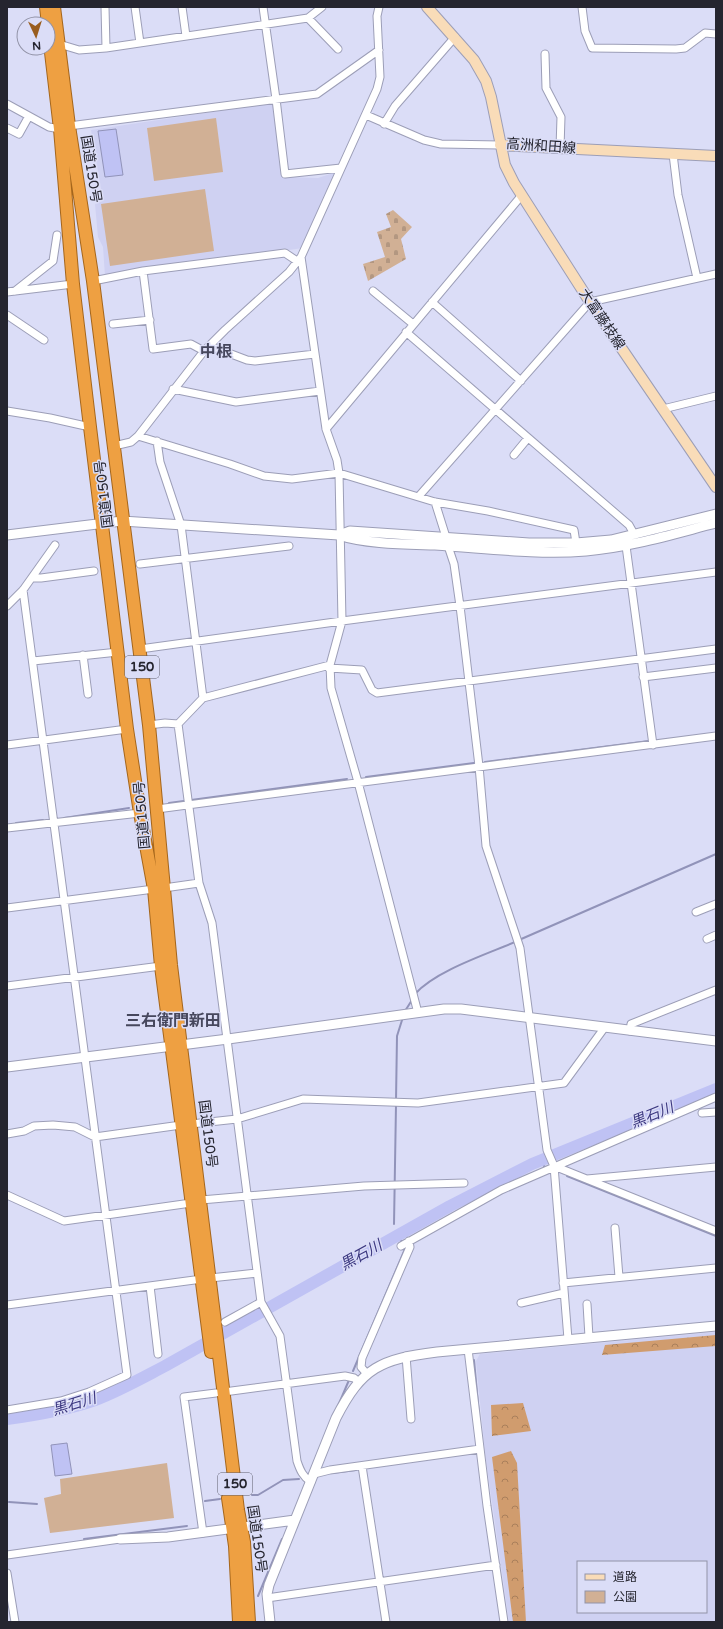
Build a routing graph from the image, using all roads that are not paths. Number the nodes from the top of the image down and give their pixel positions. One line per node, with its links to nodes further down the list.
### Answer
1 (54, 7): 16 (highway, 国道150号 / 150)
2 (105, 7): 17 (street)
3 (135, 7): 15 (street)
4 (182, 7): 13 (street)
5 (263, 7): 11 (street)
6 (322, 7): 10 (street)
7 (379, 7): 19 (street)
8 (427, 7): 14 (main road, 高洲和田線)
9 (582, 7): 12 (street)
10 (308, 18): 11 (street); 18 (street)
11 (265, 24): 13 (street); 22 (street)
12 (716, 34)
13 (186, 36): 15 (street)
14 (455, 37): 26 (street); 29 (main road, 高洲和田線)
15 (140, 43): 17 (street)
16 (59, 44): 17 (street); 28 (highway, 国道150号 / 150)
17 (106, 48)
18 (338, 49)
19 (379, 50): 22 (street); 24 (street)
20 (545, 54): 30 (street)
21 (53, 56): 28 (highway, 国道150号 / 150)
22 (276, 99): 28 (street); 33 (street)
23 (7, 104): 25 (street)
24 (366, 115): 26 (street); 33 (street)
25 (29, 116): 27 (street); 28 (street)
26 (384, 124): 29 (street)
27 (7, 128)
28 (64, 128): 40 (highway, 国道150号 / 150); 41 (highway, 国道150号 / 150)
29 (500, 145): 30 (main road, 高洲和田線); 34 (main road, 大富藤枝線)
30 (560, 148): 31 (main road, 高洲和田線)
31 (673, 154): 32 (main road, 高洲和田線); 39 (street)
32 (716, 156)
33 (341, 168): 36 (street)
34 (522, 195): 45 (street); 46 (main road, 大富藤枝線)
35 (57, 235): 42 (street)
36 (299, 259): 37 (street); 53 (street); 55 (street)
37 (143, 271): 40 (street); 48 (street)
38 (716, 274): 39 (street)
39 (697, 278): 46 (street)
40 (93, 281): 68 (highway, 国道150号 / 150)
41 (73, 284): 42 (street); 63 (highway, 国道150号 / 150)
42 (15, 291): 44 (street)
43 (373, 291): 50 (street)
44 (7, 292)
45 (432, 302): 50 (street); 56 (street)
46 (590, 302): 56 (street); 60 (main road, 大富藤枝線)
47 (7, 315): 52 (street)
48 (150, 320): 49 (street); 54 (street)
49 (112, 324)
50 (413, 324): 51 (street)
51 (406, 332): 61 (street); 64 (street)
52 (44, 340)
53 (210, 346): 54 (street); 55 (street)
54 (204, 351): 57 (street)
55 (315, 354): 58 (street)
56 (521, 381): 61 (street)
57 (173, 389): 58 (street); 65 (street)
58 (320, 391): 64 (street)
59 (716, 396): 60 (street)
60 (663, 409): 71 (main road, 大富藤枝線)
61 (496, 410): 66 (street); 72 (street)
62 (7, 411): 63 (street)
63 (90, 427): 76 (highway, 国道150号 / 150)
64 (326, 428): 70 (street)
65 (138, 436): 67 (street); 68 (street)
66 (528, 438): 69 (street); 79 (street)
67 (157, 441): 70 (street); 78 (street)
68 (114, 446): 75 (highway, 国道150号 / 150)
69 (514, 455)
70 (339, 472): 72 (street); 81 (street)
71 (716, 487)
72 (419, 496): 73 (street)
73 (435, 502): 82 (street); 83 (street)
74 (716, 514): 79 (street)
75 (122, 521): 76 (street); 78 (street); 99 (highway, 国道150号 / 150)
76 (102, 523): 80 (street); 101 (highway, 国道150号 / 150)
77 (716, 523): 87 (street)
78 (181, 525): 81 (street); 88 (street)
79 (634, 534): 83 (street)
80 (7, 535)
81 (339, 535): 82 (street); 86 (street); 97 (street)
82 (446, 537): 83 (street)
83 (576, 543)
84 (55, 545): 92 (street)
85 (288, 546): 88 (street)
86 (448, 546): 87 (street); 96 (street)
87 (626, 546): 93 (street)
88 (185, 559): 89 (street); 98 (street)
89 (140, 564)
90 (94, 571): 92 (street)
91 (716, 572): 93 (street)
92 (32, 578): 94 (street)
93 (632, 583): 96 (street); 103 (street)
94 (23, 590): 95 (street); 104 (street)
95 (7, 606)
96 (460, 606): 97 (street); 108 (street)
97 (342, 621): 98 (street); 105 (street)
98 (197, 642): 99 (street); 110 (street)
99 (140, 649): 112 (highway, 国道150号 / 150)
100 (716, 649): 103 (street)
101 (118, 652): 102 (street); 113 (highway, 国道150号 / 150)
102 (83, 655): 104 (street); 109 (street)
103 (641, 659): 107 (street); 108 (street)
104 (33, 661): 115 (street)
105 (330, 666): 108 (street); 110 (street); 119 (street)
106 (716, 668): 107 (street)
107 (644, 677): 117 (street)
108 (469, 681): 118 (street)
109 (88, 694)
110 (203, 698): 111 (street)
111 (178, 724): 112 (street); 120 (street)
112 (149, 725): 121 (highway, 国道150号 / 150)
113 (128, 729): 115 (street); 122 (highway, 国道150号 / 150)
114 (716, 736): 117 (street)
115 (43, 740): 116 (street); 123 (street)
116 (7, 745)
117 (653, 745): 118 (street)
118 (480, 766): 119 (street); 138 (street)
119 (358, 782): 120 (street); 137 (street)
120 (188, 802): 121 (street); 125 (street)
121 (157, 809): 126 (highway, 国道150号 / 150)
122 (140, 813): 123 (street); 126 (highway, 国道150号 / 150)
123 (54, 822): 124 (street); 127 (street)
124 (7, 828)
125 (199, 883): 126 (street); 141 (street)
126 (159, 888): 127 (street); 133 (highway, 国道150号 / 150); 143 (highway, 国道150号 / 150)
127 (64, 900): 129 (street); 134 (street)
128 (716, 904): 130 (street)
129 (7, 908)
130 (696, 912)
131 (716, 935): 132 (street)
132 (707, 939)
133 (161, 966): 134 (street); 143 (highway, 国道150号 / 150)
134 (75, 978): 135 (street); 144 (street)
135 (7, 986)
136 (716, 990): 140 (street)
137 (418, 1013): 138 (street); 141 (street)
138 (530, 1018): 139 (street); 146 (street)
139 (605, 1027): 140 (street); 146 (street)
140 (630, 1030): 142 (street)
141 (228, 1039): 143 (street); 150 (street)
142 (716, 1041)
143 (176, 1046): 144 (street); 151 (highway, 国道150号 / 150)
144 (84, 1057): 145 (street); 153 (street)
145 (7, 1067)
146 (539, 1086): 150 (street); 154 (street)
147 (716, 1097): 154 (street)
148 (716, 1112): 149 (street)
149 (702, 1113)
150 (237, 1119): 151 (street); 159 (street)
151 (186, 1124): 153 (street); 160 (highway, 国道150号 / 150)
152 (7, 1134): 153 (street)
153 (94, 1137): 161 (street)
154 (554, 1166): 156 (street); 168 (street); 183 (street)
155 (716, 1167): 156 (street)
156 (585, 1179): 163 (street)
157 (464, 1183): 159 (street)
158 (7, 1195): 161 (street)
159 (248, 1196): 160 (street); 165 (street)
160 (196, 1202): 161 (street); 167 (highway, 国道150号 / 150)
161 (104, 1215): 170 (street)
162 (615, 1228): 166 (street)
163 (716, 1231)
164 (716, 1268): 166 (street)
165 (257, 1273): 167 (street); 172 (street)
166 (619, 1277): 168 (street)
167 (206, 1279): 169 (street); 177 (highway, 国道150号 / 150)
168 (563, 1283): 171 (street)
169 (150, 1286): 170 (street); 181 (street)
170 (115, 1291): 175 (street); 187 (street)
171 (564, 1293): 173 (street); 179 (street)
172 (261, 1302): 177 (street); 185 (street)
173 (521, 1303)
174 (587, 1304): 178 (street)
175 (7, 1305)
176 (716, 1326): 178 (street)
177 (217, 1328): 186 (highway, 国道150号 / 150)
178 (589, 1338): 179 (street)
179 (568, 1339): 180 (street)
180 (468, 1349): 182 (street); 189 (street)
181 (158, 1354)
182 (406, 1356): 183 (street); 188 (street)
183 (367, 1374): 184 (street)
184 (359, 1382): 185 (street); 191 (street)
185 (286, 1384): 186 (street); 191 (street)
186 (220, 1392): 193 (highway, 国道150号 / 150); 194 (street)
187 (7, 1410)
188 (411, 1419)
189 (480, 1449): 190 (street); 197 (street)
190 (362, 1466): 191 (street); 199 (street)
191 (312, 1478): 192 (street)
192 (295, 1520): 193 (street); 200 (street)
193 (236, 1529): 194 (street); 202 (highway, 国道150号 / 150); 203 (highway, 国道150号 / 150)
194 (203, 1533): 195 (street)
195 (120, 1539): 196 (street)
196 (7, 1555)
197 (496, 1565): 199 (street); 206 (street)
198 (7, 1572): 201 (street)
199 (380, 1582): 200 (street); 205 (street)
200 (267, 1598): 204 (street)
201 (15, 1622)
202 (239, 1622)
203 (249, 1622)
204 (270, 1622)
205 (386, 1622)
206 (504, 1622)

